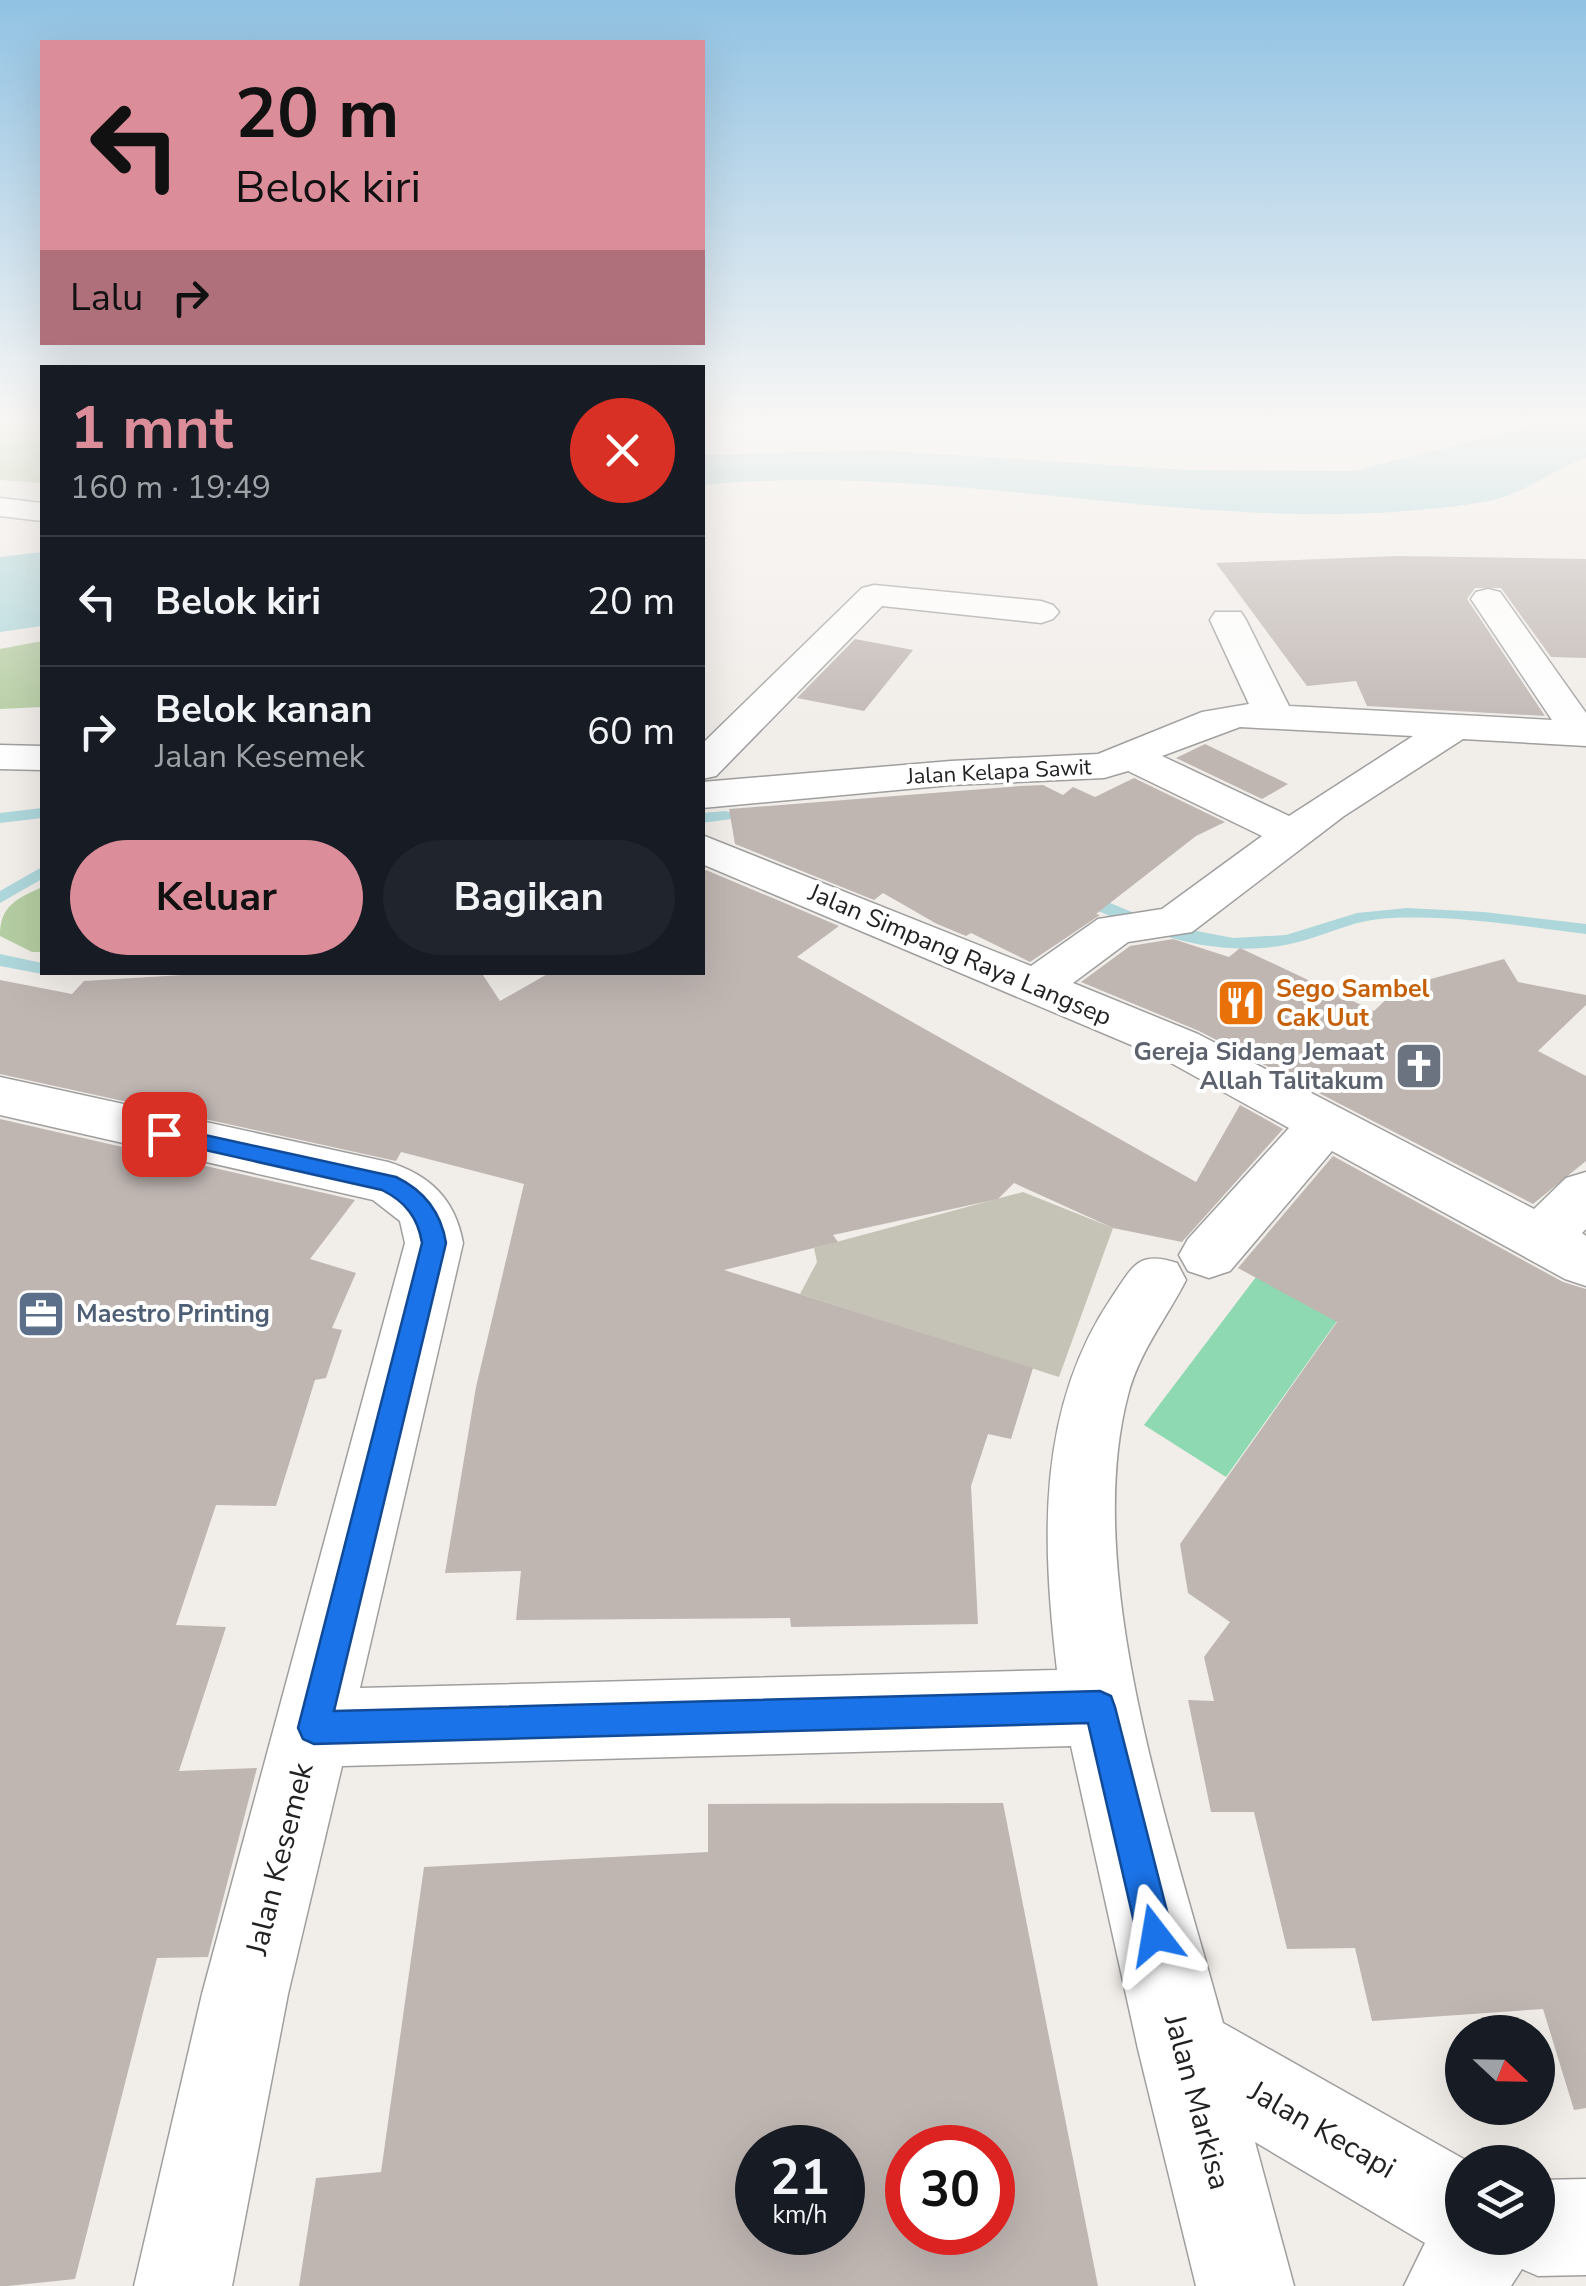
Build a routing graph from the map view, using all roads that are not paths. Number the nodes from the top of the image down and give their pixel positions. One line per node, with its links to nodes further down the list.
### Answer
1 (1488, 599): 6 (street)
2 (1041, 612): 10 (street)
3 (1228, 620): 4 (street)
4 (1274, 716): 5 (street, Jalan Kelapa Sawit); 9 (street, Jalan Kelapa Sawit)
5 (1450, 730): 6 (street, Jalan Kelapa Sawit); 12 (street)
6 (1583, 734)
7 (0, 757): 8 (street)
8 (40, 758)
9 (1133, 758): 11 (street, Jalan Kelapa Sawit); 12 (street)
10 (705, 764)
11 (705, 795)
12 (1292, 834): 14 (street)
13 (705, 849): 14 (street, Jalan Simpang Raya Langsep)
14 (1036, 986): 16 (street, Jalan Simpang Raya Langsep)
15 (5, 1105): 20 (street, Jalan Kesemek)
16 (1327, 1121): 18 (street, Jalan Simpang Raya Langsep); 19 (street, Jalan Markisa)
17 (1586, 1193): 18 (street)
18 (1563, 1251)
19 (1100, 1707): 20 (street); 21 (street, Jalan Markisa)
20 (314, 1728): 26 (street, Jalan Kesemek)
21 (1182, 2050): 22 (street, Jalan Kecapi); 27 (street, Jalan Markisa)
22 (1445, 2200)
23 (1586, 2227): 24 (street)
24 (1555, 2228)
25 (1475, 2255): 28 (street)
26 (183, 2286)
27 (1245, 2286)
28 (1453, 2286)

